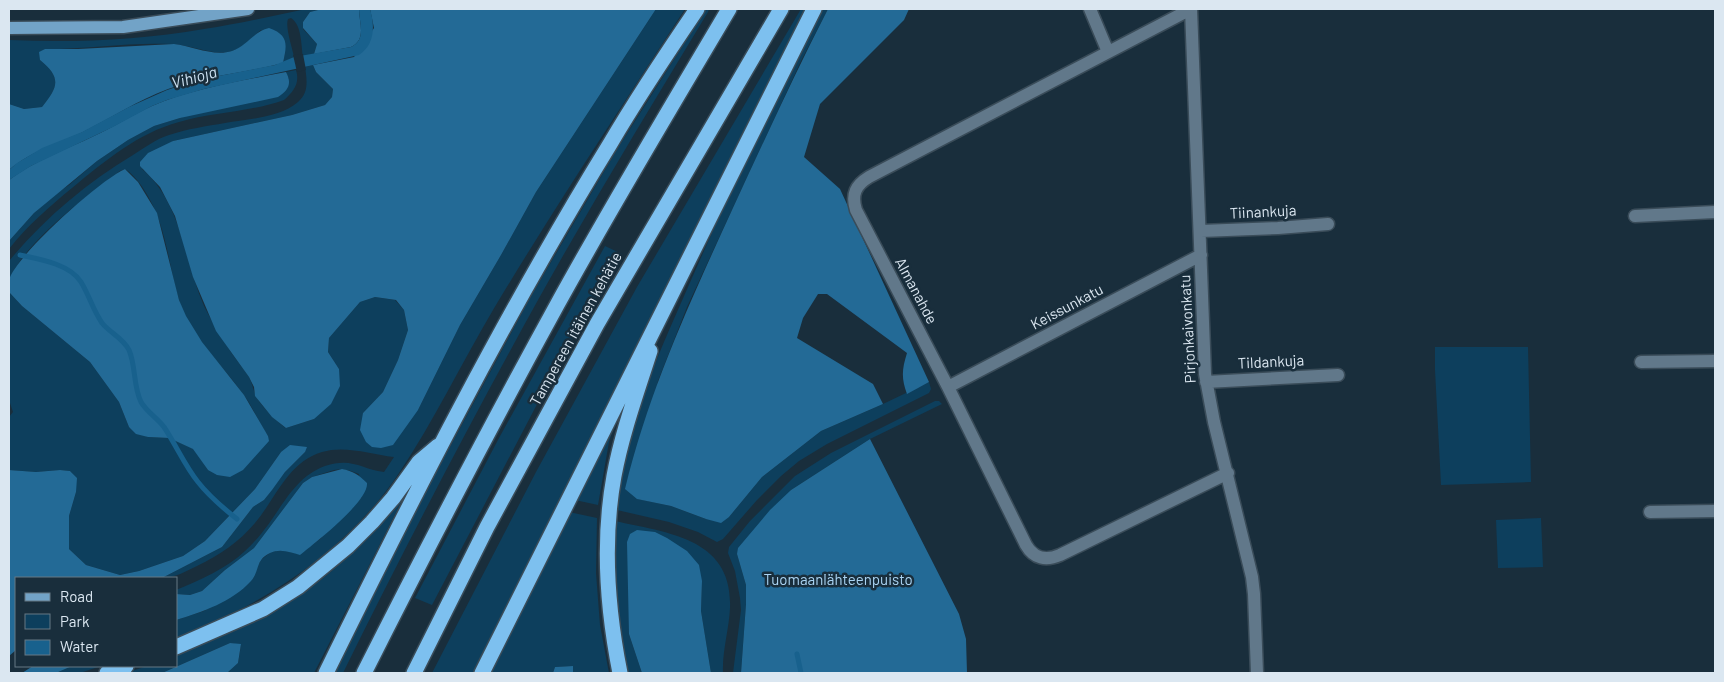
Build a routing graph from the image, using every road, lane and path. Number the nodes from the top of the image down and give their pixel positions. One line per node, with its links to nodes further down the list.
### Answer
1 (248, 9): 8 (main road)
2 (697, 9): 21 (highway)
3 (730, 9): 29 (highway, Tampereen itäinen kehätie)
4 (781, 9): 30 (highway, Tampereen itäinen kehätie)
5 (814, 9): 15 (highway)
6 (1090, 9): 9 (street)
7 (1191, 9): 9 (street, Almanahde); 13 (street, Pirjonkaivonkatu)
8 (9, 28)
9 (1108, 52): 20 (street, Almanahde)
10 (1715, 212): 11 (street)
11 (1634, 216)
12 (1328, 224): 13 (street, Tiinankuja)
13 (1200, 231): 14 (street, Pirjonkaivonkatu)
14 (1201, 255): 19 (street, Pirjonkaivonkatu); 20 (street, Keissunkatu)
15 (666, 303): 31 (highway); 32 (highway)
16 (1715, 361): 17 (street)
17 (1640, 362)
18 (1338, 375): 19 (street, Tildankuja)
19 (1206, 382): 22 (street, Pirjonkaivonkatu)
20 (948, 387): 22 (street, Almanahde)
21 (443, 442): 25 (highway); 28 (highway)
22 (1228, 473): 33 (street, Pirjonkaivonkatu)
23 (1715, 511): 24 (street)
24 (1650, 512)
25 (178, 646)
26 (123, 667): 27 (highway)
27 (107, 673)
28 (326, 673)
29 (364, 673)
30 (414, 673)
31 (482, 673)
32 (620, 673)
33 (1257, 673)

